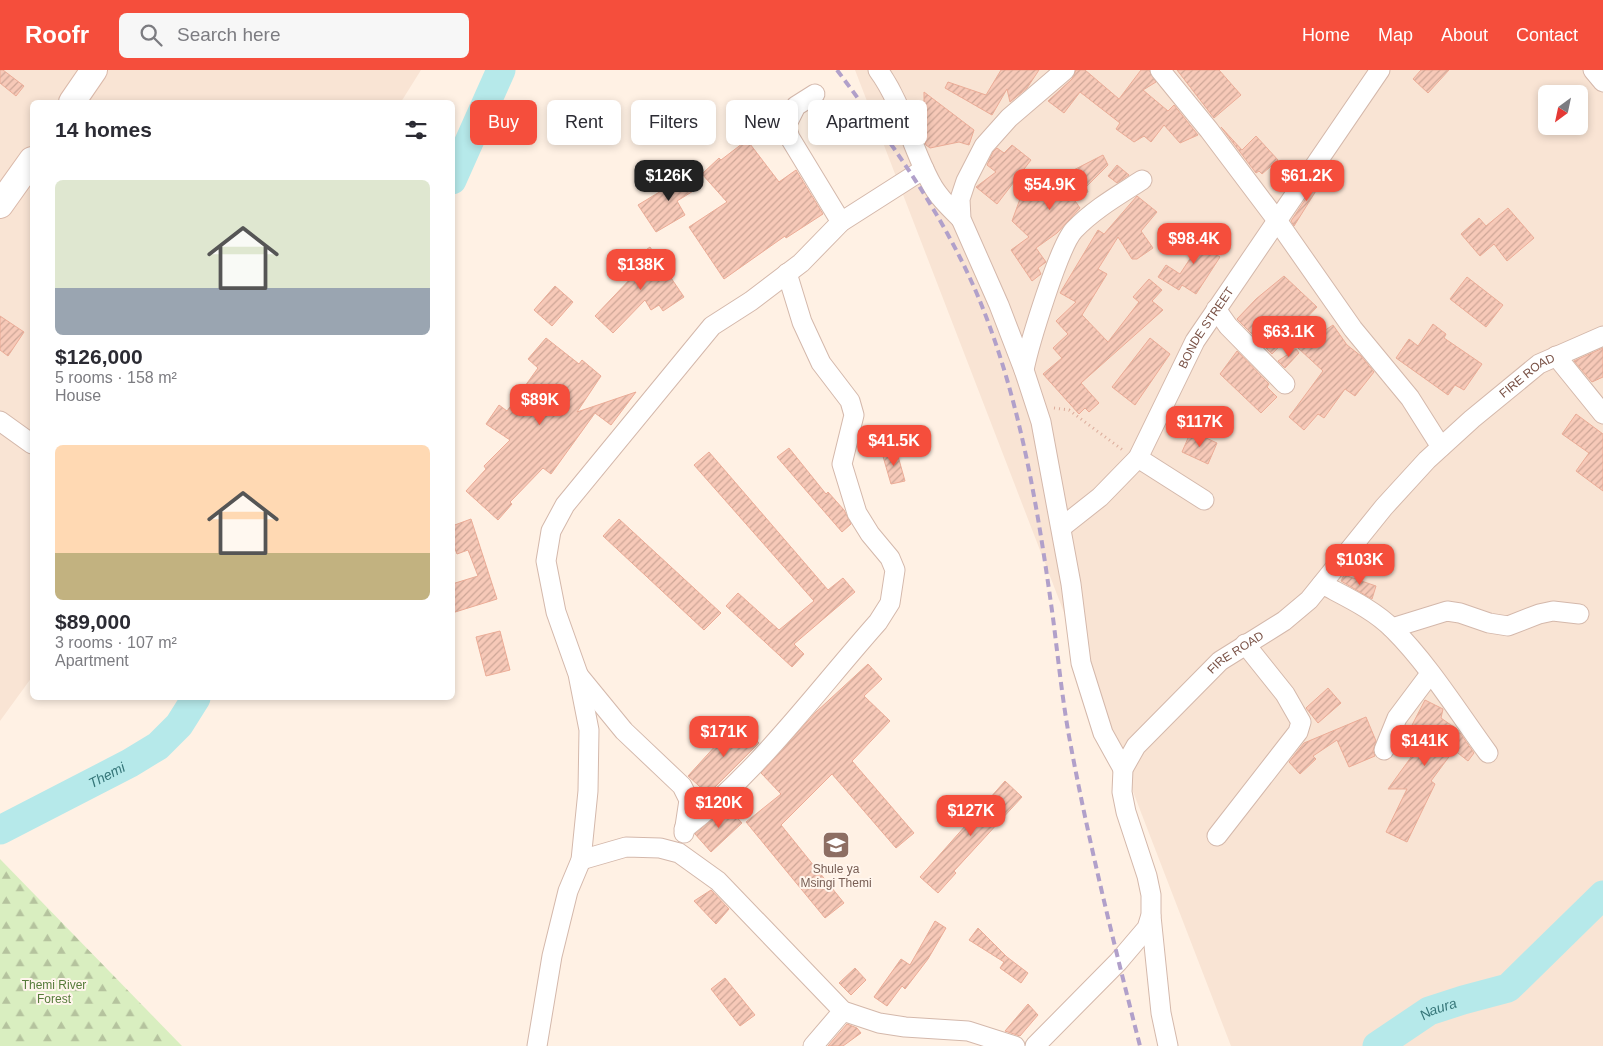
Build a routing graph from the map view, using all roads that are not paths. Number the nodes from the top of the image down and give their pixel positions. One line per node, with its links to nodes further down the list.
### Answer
1 (94, 70): 9 (street)
2 (878, 70): 11 (street)
3 (1065, 70): 14 (street)
4 (1160, 70): 15 (street)
5 (1380, 70): 15 (street, BONDE STREET)
6 (1593, 70): 7 (street)
7 (1603, 82)
8 (815, 94): 16 (street)
9 (73, 100)
10 (30, 163): 13 (street)
11 (924, 169): 14 (street); 16 (street)
12 (1142, 180): 21 (street)
13 (0, 205)
14 (960, 219): 21 (street)
15 (1276, 219): 18 (street, BONDE STREET); 26 (street)
16 (841, 222): 17 (street)
17 (787, 273): 34 (street); 39 (street)
18 (1216, 310): 22 (street); 27 (street, BONDE STREET)
19 (1603, 336): 20 (street, FIRE ROAD)
20 (1556, 356): 23 (street); 26 (street, FIRE ROAD)
21 (1024, 370): 29 (street)
22 (1286, 384)
23 (1603, 414)
24 (0, 421): 25 (street)
25 (30, 443)
26 (1441, 447): 30 (street, FIRE ROAD)
27 (1137, 459): 28 (street); 29 (street, BONDE STREET)
28 (1204, 500)
29 (1062, 527): 38 (street)
30 (1322, 584): 32 (street); 33 (street, FIRE ROAD)
31 (1579, 614): 32 (street)
32 (1392, 628): 35 (street)
33 (1245, 644): 38 (street, FIRE ROAD); 40 (street)
34 (578, 674): 39 (street); 42 (street)
35 (1430, 674): 36 (street); 37 (street)
36 (1384, 750)
37 (1488, 753)
38 (1122, 769): 43 (street)
39 (684, 829): 41 (street)
40 (1217, 836)
41 (679, 853): 42 (street); 44 (street)
42 (582, 860): 45 (street)
43 (1151, 915): 48 (street); 49 (street)
44 (843, 1011): 46 (street); 47 (street)
45 (537, 1046)
46 (813, 1046)
47 (1016, 1046)
48 (1035, 1046)
49 (1168, 1046)

